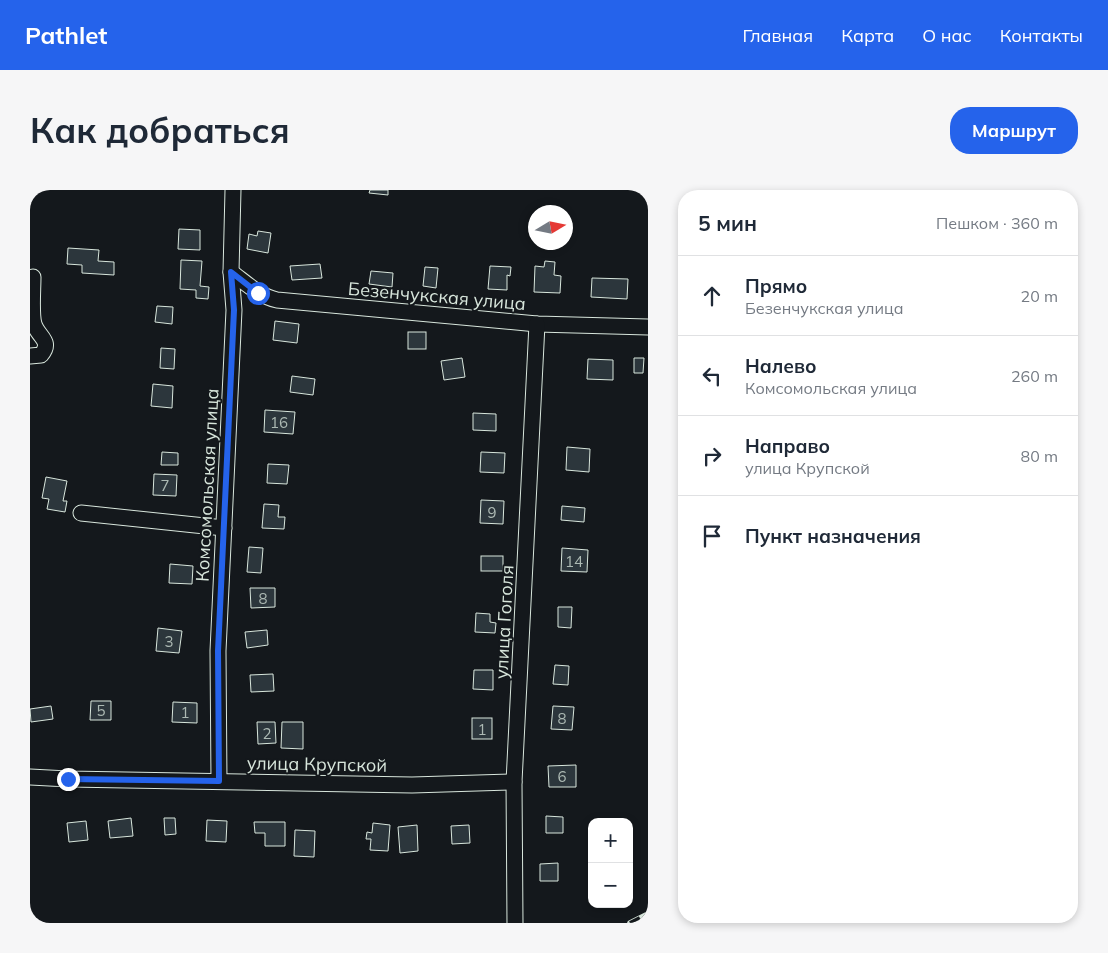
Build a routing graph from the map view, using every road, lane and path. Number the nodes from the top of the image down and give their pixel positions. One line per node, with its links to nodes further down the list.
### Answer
1 (233, 190): 2 (street, Комсомольская улица)
2 (231, 272): 4 (street, Безенчукская улица); 8 (street, Комсомольская улица)
3 (33, 277): 6 (street)
4 (537, 324): 5 (street, Безенчукская улица); 11 (street, улица Гоголя)
5 (648, 327)
6 (30, 356)
7 (81, 512): 8 (street)
8 (224, 528): 10 (street, Комсомольская улица)
9 (30, 777): 10 (street, улица Крупской)
10 (219, 781): 11 (street, улица Крупской)
11 (514, 782): 12 (street, улица Гоголя)
12 (515, 923)

